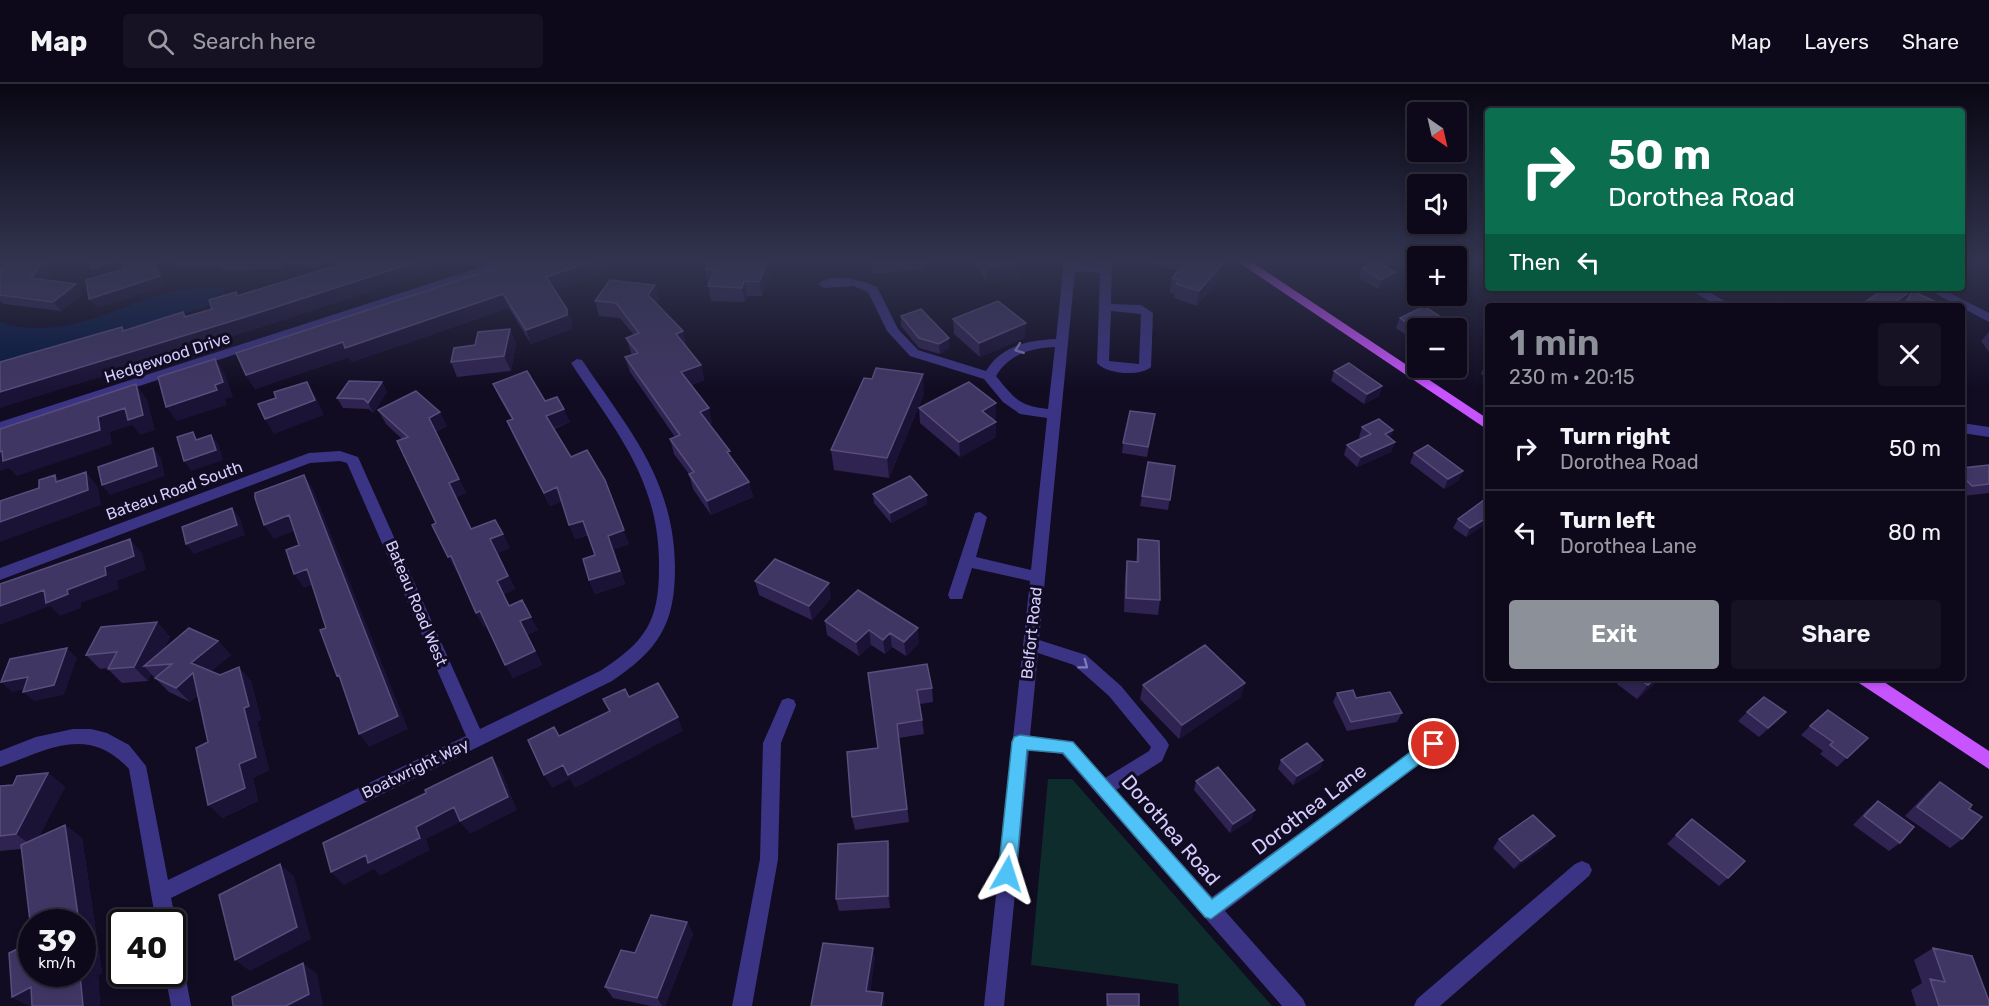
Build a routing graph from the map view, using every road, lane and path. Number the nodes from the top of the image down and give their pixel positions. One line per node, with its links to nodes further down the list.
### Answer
1 (382, 303): 14 (street, Hedgewood Drive)
2 (879, 303): 11 (street)
3 (1065, 303): 9 (street, Belfort Road)
4 (1103, 303): 7 (street)
5 (1305, 303): 13 (main road)
6 (1965, 306): 8 (street)
7 (1103, 307): 7 (street)
8 (1989, 318)
9 (1061, 343): 11 (street, one-way to 11); 12 (street, Belfort Road)
10 (576, 363): 26 (street, Boatwright Way)
11 (988, 376): 12 (street)
12 (1054, 414): 21 (street, Belfort Road)
13 (1485, 423)
14 (0, 427)
15 (1965, 429): 16 (street)
16 (1985, 432)
17 (358, 468): 20 (street, Bateau Road South); 26 (street, Bateau Road West)
18 (980, 516): 19 (street)
19 (967, 561): 21 (street); 22 (street)
20 (0, 574)
21 (1037, 577): 23 (street, Belfort Road)
22 (956, 595)
23 (1030, 644): 27 (street, Belfort Road); 31 (street, one-way to 31)
24 (1869, 681): 30 (main road)
25 (788, 705): 38 (street)
26 (475, 738): 33 (street, Boatwright Way)
27 (1020, 742): 31 (street, Dorothea Road); 39 (street, Belfort Road)
28 (1434, 744): 35 (street, Dorothea Lane)
29 (0, 759): 33 (street)
30 (1989, 761)
31 (1104, 788): 35 (street, Dorothea Road)
32 (1582, 870): 41 (street)
33 (161, 894): 34 (street)
34 (164, 909)
35 (1211, 910): 40 (street, Dorothea Road)
36 (178, 987): 37 (street)
37 (181, 1006)
38 (742, 1006)
39 (994, 1006)
40 (1296, 1006)
41 (1424, 1006)

